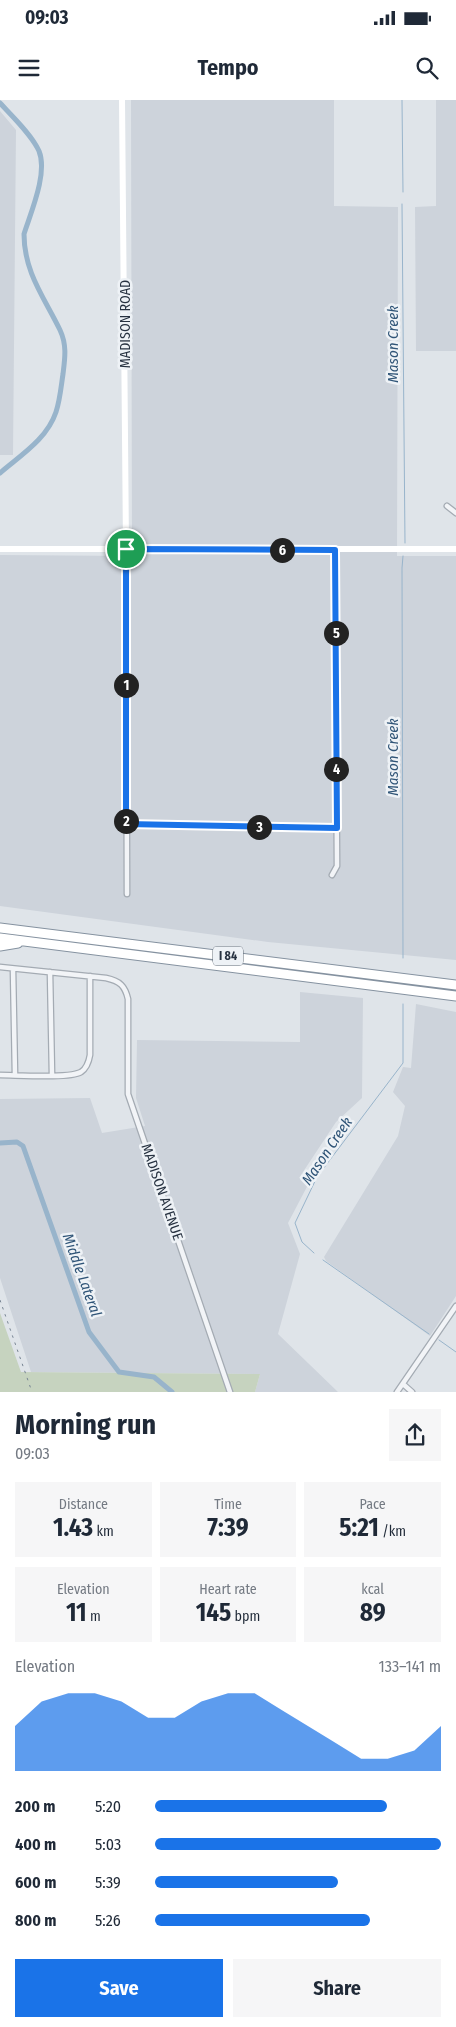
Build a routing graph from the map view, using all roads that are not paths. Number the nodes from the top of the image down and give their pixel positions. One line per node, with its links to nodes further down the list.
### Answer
1 (122, 100): 5 (main road, MADISON ROAD)
2 (447, 506): 3 (street)
3 (456, 513)
4 (0, 549): 5 (main road)
5 (126, 549): 7 (main road); 8 (street)
6 (456, 549): 7 (main road)
7 (335, 550): 9 (street)
8 (126, 824): 9 (street); 11 (street)
9 (337, 828): 10 (street)
10 (332, 875)
11 (127, 894)
12 (0, 928): 20 (highway, I 84)
13 (0, 938): 14 (highway, I 84)
14 (28, 941): 15 (highway); 21 (highway, I 84)
15 (0, 946)
16 (0, 968): 17 (street)
17 (13, 969): 18 (street); 23 (street)
18 (50, 972): 19 (street); 24 (street)
19 (90, 976): 24 (street); 27 (street, MADISON AVENUE)
20 (456, 985)
21 (456, 998)
22 (0, 1075): 23 (street)
23 (15, 1075): 24 (street)
24 (52, 1075)
25 (456, 1306): 26 (street)
26 (403, 1383): 28 (street); 29 (street)
27 (230, 1392)
28 (398, 1392)
29 (412, 1392)

